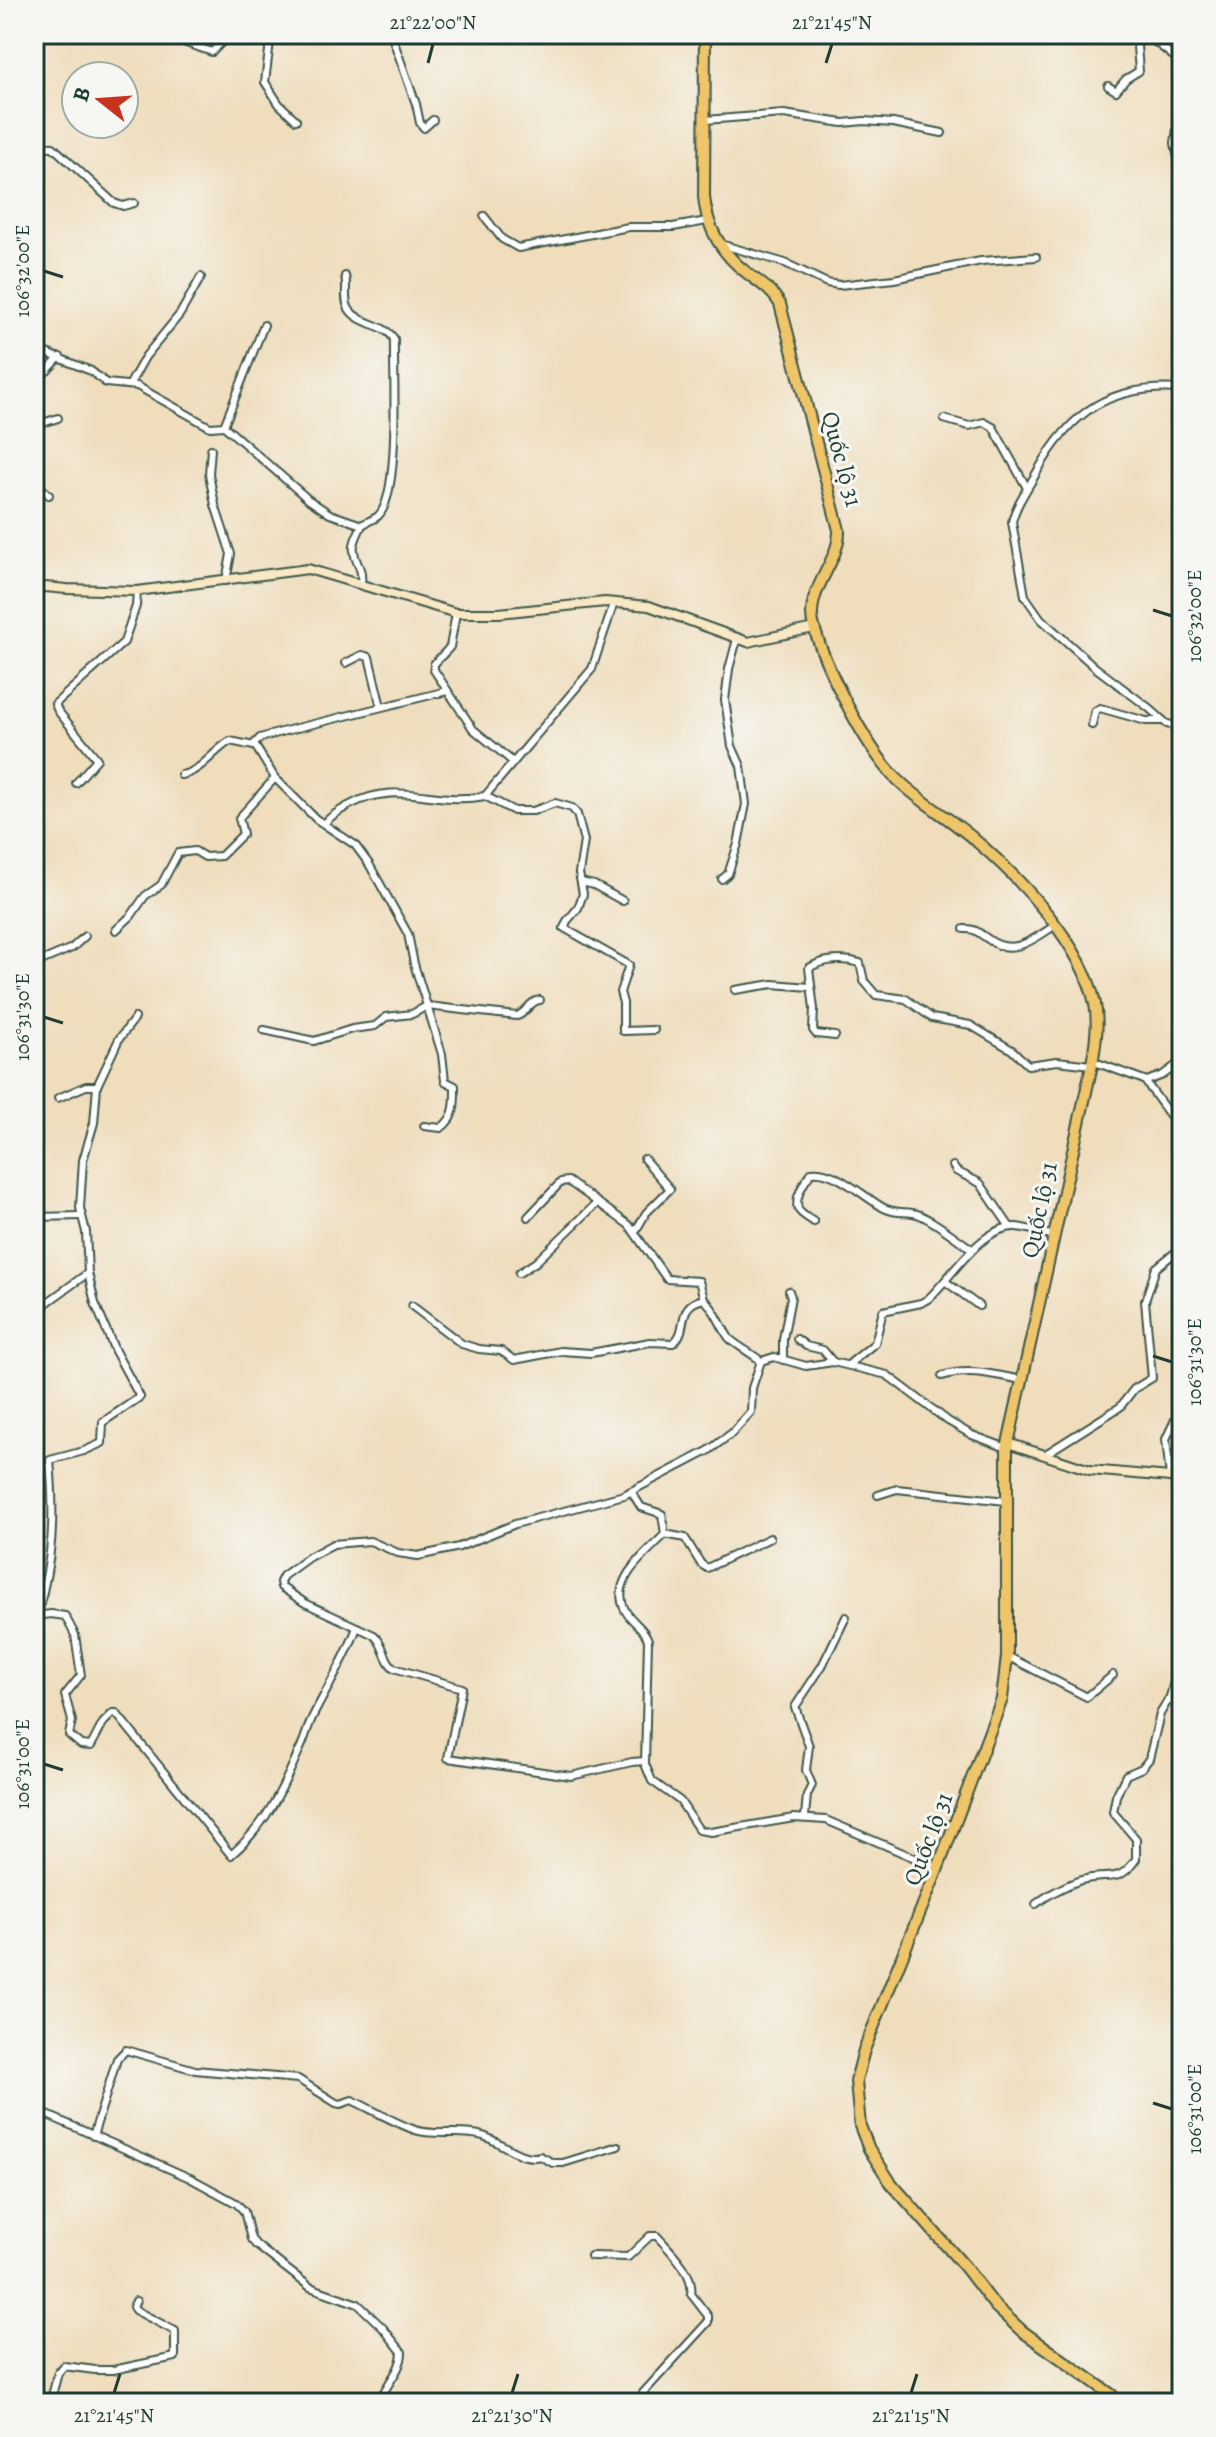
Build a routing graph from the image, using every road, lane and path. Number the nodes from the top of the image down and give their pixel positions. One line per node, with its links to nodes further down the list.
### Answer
1 (230, 34): 9 (street)
2 (271, 34): 13 (street)
3 (302, 34): 8 (street)
4 (391, 34): 14 (street)
5 (705, 34): 15 (highway, Quốc lộ 31)
6 (1136, 34): 11 (street)
7 (1145, 34): 10 (street)
8 (323, 35)
9 (169, 37)
10 (1182, 63)
11 (1108, 86)
12 (1182, 94): 18 (street)
13 (296, 120)
14 (433, 120)
15 (705, 120): 16 (street); 21 (highway, Quốc lộ 31)
16 (942, 133)
17 (34, 146): 19 (street)
18 (1182, 178)
19 (134, 203)
20 (484, 216): 21 (street)
21 (707, 221): 22 (highway, Quốc lộ 31)
22 (720, 244): 23 (street); 47 (highway, Quốc lộ 31)
23 (1036, 257)
24 (345, 276): 40 (street)
25 (201, 277): 30 (street)
26 (264, 325): 35 (street)
27 (34, 348): 28 (street)
28 (60, 357): 29 (street); 30 (street)
29 (34, 380)
30 (130, 384): 35 (street)
31 (1182, 389): 38 (street)
32 (58, 418): 34 (street)
33 (944, 419): 38 (street)
34 (34, 426)
35 (224, 426): 40 (street)
36 (211, 449): 41 (street)
37 (34, 481): 39 (street)
38 (1027, 488): 52 (street)
39 (49, 495)
40 (362, 525): 42 (street)
41 (226, 581): 42 (street); 44 (street)
42 (361, 584): 46 (street)
43 (34, 586): 44 (street)
44 (137, 591): 59 (street)
45 (614, 603): 46 (street); 48 (street); 56 (street)
46 (456, 613): 50 (street)
47 (814, 628): 48 (street); 65 (highway, Quốc lộ 31)
48 (737, 639): 62 (street)
49 (346, 663): 51 (street)
50 (447, 691): 51 (street); 56 (street)
51 (381, 707): 55 (street)
52 (1163, 721): 53 (street); 54 (street)
53 (1092, 725)
54 (1182, 727)
55 (254, 746): 57 (street); 58 (street)
56 (513, 762): 60 (street)
57 (181, 775)
58 (275, 778): 61 (street); 67 (street)
59 (76, 783)
60 (485, 796): 61 (street); 63 (street)
61 (325, 823): 73 (street)
62 (722, 879)
63 (581, 882): 64 (street); 76 (street)
64 (623, 901)
65 (1054, 926): 66 (street); 79 (highway, Quốc lộ 31)
66 (964, 929)
67 (116, 930)
68 (85, 936): 69 (street)
69 (34, 964)
70 (810, 987): 71 (street); 77 (street); 79 (street)
71 (735, 990)
72 (540, 1000): 73 (street)
73 (427, 1006): 75 (street); 83 (street)
74 (135, 1018): 81 (street)
75 (264, 1030)
76 (654, 1030)
77 (835, 1036)
78 (1182, 1061): 80 (street)
79 (1092, 1063): 80 (street); 94 (highway, Quốc lộ 31)
80 (1145, 1081): 84 (street)
81 (97, 1086): 82 (street); 88 (street)
82 (58, 1098)
83 (424, 1126)
84 (1182, 1132)
85 (644, 1159): 93 (street)
86 (953, 1166): 92 (street)
87 (597, 1203): 90 (street); 93 (street); 98 (street)
88 (82, 1216): 89 (street); 97 (street)
89 (34, 1217)
90 (528, 1217)
91 (814, 1222): 96 (street)
92 (1010, 1227): 94 (street); 96 (street)
93 (635, 1232): 101 (street)
94 (1054, 1236): 111 (highway, Quốc lộ 31)
95 (1182, 1247): 114 (street)
96 (972, 1249): 99 (street)
97 (88, 1273): 104 (street); 122 (street)
98 (519, 1273)
99 (946, 1282): 103 (street); 109 (street)
100 (789, 1291): 106 (street)
101 (704, 1299): 102 (street); 107 (street)
102 (412, 1306)
103 (979, 1306)
104 (34, 1312)
105 (797, 1339): 108 (street)
106 (783, 1360): 107 (street); 108 (street)
107 (761, 1361): 117 (street)
108 (833, 1362): 109 (street)
109 (848, 1365): 113 (street)
110 (942, 1376): 111 (street)
111 (1022, 1380): 113 (highway, Quốc lộ 31)
112 (1182, 1405): 115 (street)
113 (1008, 1446): 114 (street); 119 (highway, Quốc lộ 31)
114 (1044, 1455): 115 (street)
115 (1170, 1477): 116 (street)
116 (1182, 1482)
117 (631, 1491): 120 (street); 124 (street)
118 (878, 1495): 119 (street)
119 (1006, 1501): 126 (highway, Quốc lộ 31)
120 (665, 1534): 121 (street); 130 (street)
121 (770, 1538)
122 (36, 1616): 124 (street)
123 (846, 1617): 131 (street)
124 (357, 1627): 130 (street)
125 (1182, 1651): 128 (street)
126 (1007, 1656): 127 (street); 132 (highway, Quốc lộ 31)
127 (1113, 1675)
128 (1168, 1700): 129 (street); 133 (street)
129 (1182, 1706)
130 (645, 1761): 131 (street)
131 (805, 1817): 132 (street)
132 (938, 1868): 142 (highway, Quốc lộ 31)
133 (1036, 1904)
134 (34, 2109): 135 (street)
135 (93, 2136): 136 (street); 140 (street)
136 (618, 2146)
137 (591, 2256): 141 (street)
138 (136, 2301): 139 (street)
139 (50, 2403)
140 (379, 2403)
141 (639, 2403)
142 (1119, 2403)

